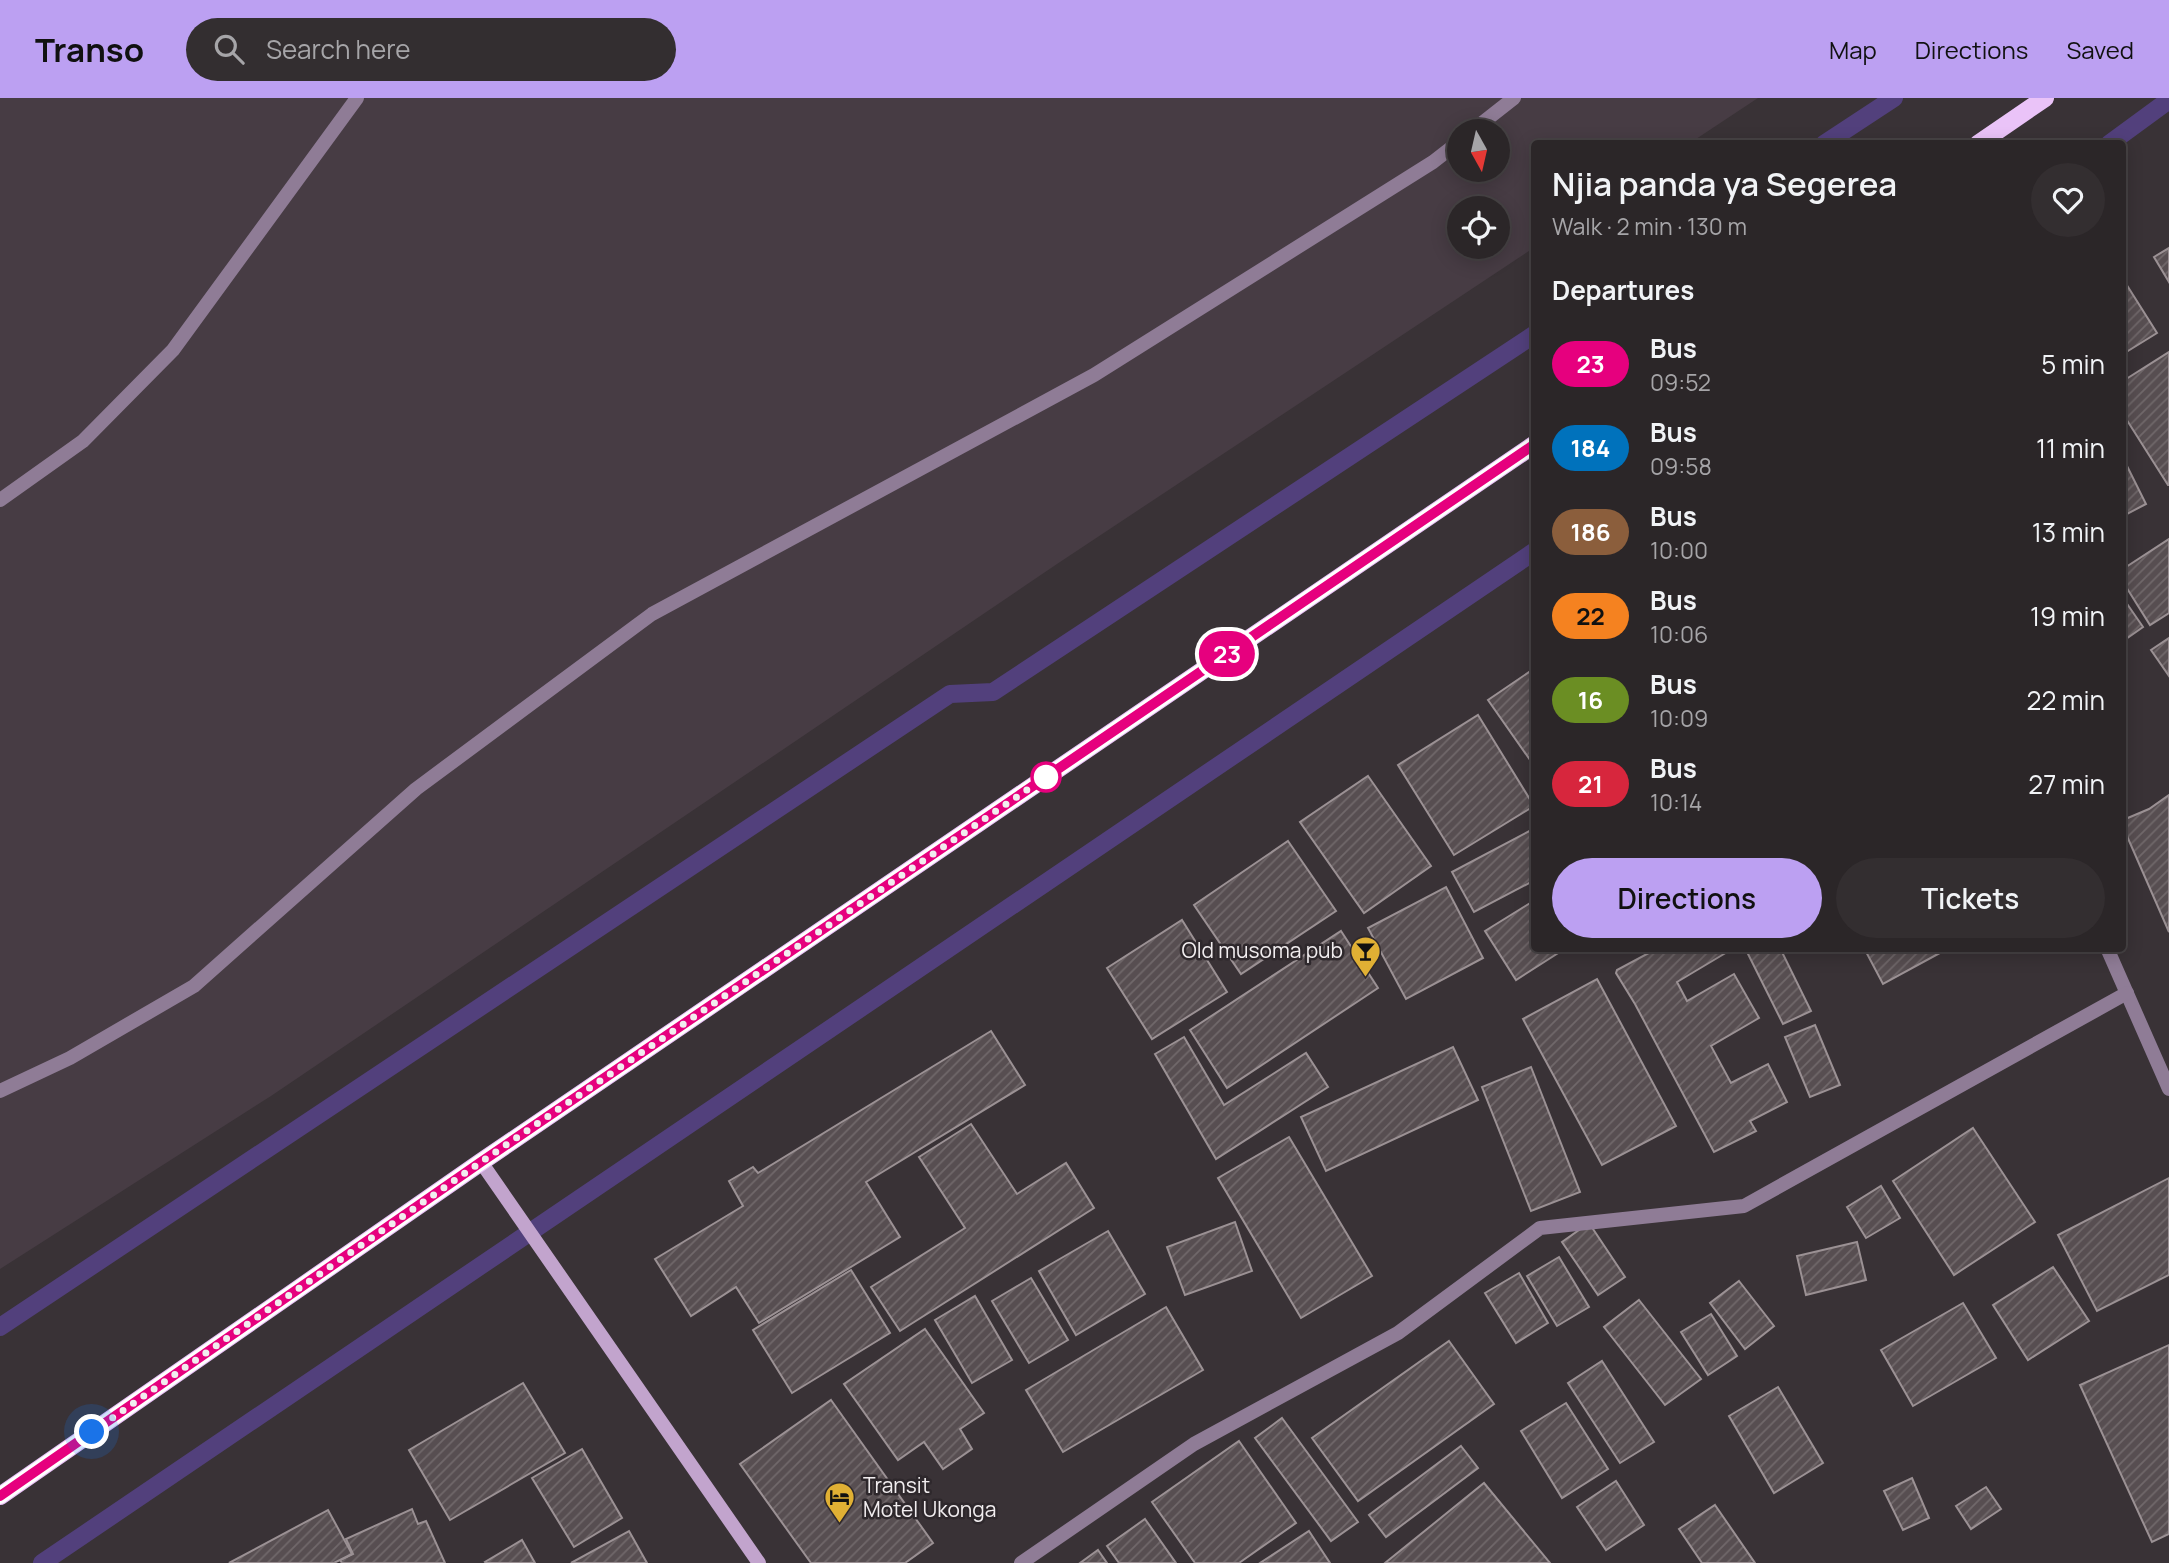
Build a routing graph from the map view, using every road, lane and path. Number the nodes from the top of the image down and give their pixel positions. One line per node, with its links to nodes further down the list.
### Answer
1 (357, 98): 8 (street)
2 (1514, 98): 4 (street)
3 (2044, 98): 5 (main road)
4 (1487, 119)
5 (1984, 140)
6 (1447, 151): 12 (street)
7 (1531, 447): 13 (main road)
8 (0, 500)
9 (2109, 952): 10 (street)
10 (2127, 993): 11 (street); 16 (street)
11 (2169, 1088)
12 (0, 1091)
13 (481, 1162): 14 (main road); 15 (main road)
14 (0, 1496)
15 (759, 1563)
16 (1021, 1563)

